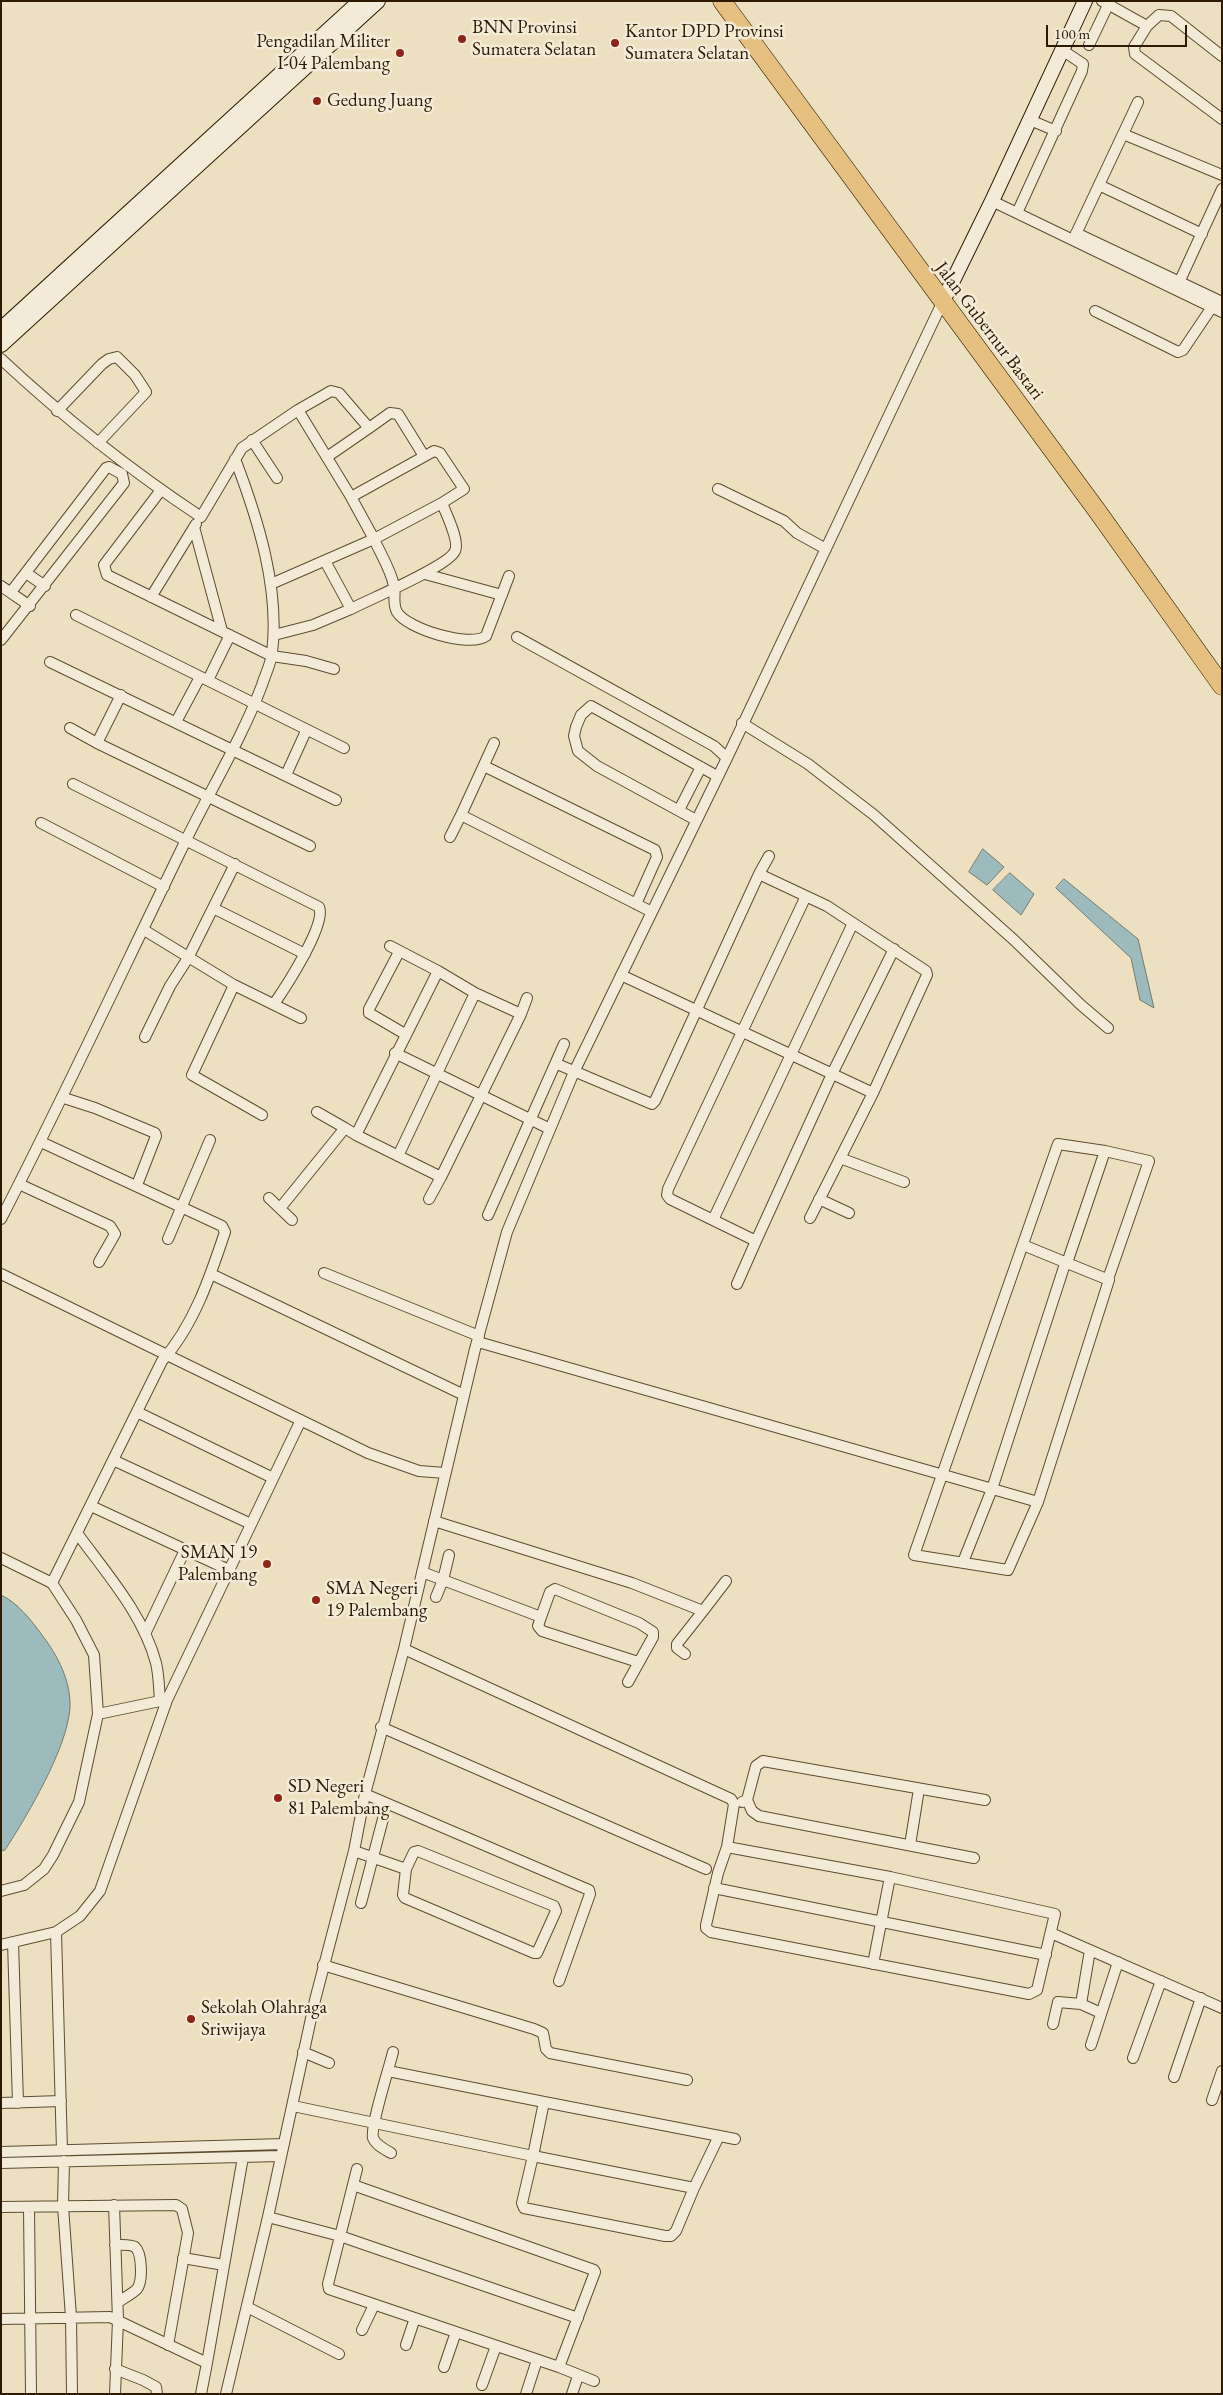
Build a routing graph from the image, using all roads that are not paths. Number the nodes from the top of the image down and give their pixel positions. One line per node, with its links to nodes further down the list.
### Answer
1 (360, 1): 28 (street)
2 (378, 1): 29 (street)
3 (722, 1): 23 (highway, Jalan Gubernur Bastari)
4 (1085, 1): 8 (street)
5 (1107, 2): 6 (street); 7 (street)
6 (1147, 26): 9 (street); 11 (street)
7 (1088, 45)
8 (1062, 50): 12 (street); 13 (street)
9 (1222, 56)
10 (1138, 102): 14 (street)
11 (1222, 119)
12 (1030, 120): 13 (street); 18 (street)
13 (1056, 131): 19 (street)
14 (1123, 134): 15 (street); 16 (street)
15 (1222, 175)
16 (1099, 185): 20 (street); 21 (street)
17 (1222, 189): 20 (street)
18 (992, 201): 19 (street); 23 (street)
19 (1017, 214): 21 (street)
20 (1202, 234): 22 (street)
21 (1074, 237): 22 (street)
22 (1178, 286): 24 (street); 25 (street)
23 (945, 297): 47 (street); 70 (highway, Jalan Gubernur Bastari)
24 (1222, 302)
25 (1212, 307): 26 (street); 27 (street)
26 (1095, 311)
27 (1222, 312)
28 (1, 329)
29 (2, 343)
30 (1, 359): 32 (street)
31 (298, 410): 33 (street); 34 (street); 37 (street)
32 (57, 411): 35 (street); 35 (street)
33 (369, 428): 36 (street); 37 (street)
34 (252, 440): 38 (street); 39 (street)
35 (98, 442): 41 (street)
36 (424, 456): 42 (street); 43 (street)
37 (328, 457): 42 (street)
38 (235, 459): 44 (street); 52 (street)
39 (277, 478)
40 (718, 489): 47 (street)
41 (161, 490): 44 (street); 58 (street)
42 (351, 497): 46 (street)
43 (442, 503): 46 (street); 50 (street)
44 (201, 517): 45 (street)
45 (194, 527): 58 (street); 62 (street)
46 (374, 539): 48 (street); 55 (street)
47 (826, 549): 74 (street)
48 (325, 561): 52 (street); 60 (street)
49 (26, 573): 54 (street); 54 (street); 56 (street)
50 (425, 574): 55 (street); 57 (street)
51 (509, 576): 57 (street)
52 (271, 584): 63 (street)
53 (1, 586): 56 (street)
54 (45, 586): 59 (street)
55 (395, 586): 57 (street); 60 (street)
56 (10, 592): 59 (street)
57 (502, 596)
58 (151, 597): 62 (street)
59 (30, 606): 65 (street)
60 (351, 609): 63 (street)
61 (76, 615): 69 (street)
62 (226, 633): 66 (street); 69 (street)
63 (274, 635): 66 (street)
64 (517, 637): 81 (street)
65 (1, 640)
66 (272, 656): 68 (street); 72 (street)
67 (50, 662): 71 (street)
68 (334, 669)
69 (204, 679): 72 (street); 73 (street)
70 (1222, 686)
71 (121, 695): 73 (street); 77 (street)
72 (254, 705): 76 (street); 80 (street)
73 (176, 722): 80 (street)
74 (742, 723): 81 (street); 118 (street)
75 (70, 728): 77 (street)
76 (306, 731): 79 (street); 84 (street)
77 (96, 743): 87 (street)
78 (494, 743): 82 (street)
79 (344, 748)
80 (232, 749): 84 (street); 87 (street)
81 (727, 758): 85 (street)
82 (484, 766): 90 (street); 101 (street)
83 (701, 767): 85 (street); 89 (street); 89 (street)
84 (286, 775): 88 (street)
85 (717, 776): 91 (street)
86 (73, 784): 94 (street)
87 (208, 797): 94 (street); 95 (street)
88 (336, 800)
89 (679, 810): 91 (street)
90 (462, 815): 93 (street); 101 (street)
91 (696, 820): 103 (street)
92 (41, 823): 99 (street)
93 (450, 837)
94 (186, 840): 97 (street); 99 (street)
95 (310, 846)
96 (768, 856): 98 (street)
97 (235, 864): 102 (street); 107 (street)
98 (759, 874): 100 (street); 115 (street)
99 (164, 887): 105 (street)
100 (806, 896): 104 (street); 119 (street)
101 (636, 904): 103 (street)
102 (213, 908): 107 (street); 108 (street)
103 (652, 912): 110 (street)
104 (852, 923): 106 (street); 124 (street)
105 (144, 930): 108 (street); 132 (street)
106 (894, 949): 128 (street); 129 (street)
107 (305, 954): 114 (street)
108 (188, 958): 111 (street); 121 (street)
109 (438, 971): 112 (street); 120 (street); 120 (street)
110 (621, 975): 115 (street); 126 (street)
111 (234, 985): 114 (street); 135 (street)
112 (475, 994): 116 (street); 127 (street)
113 (527, 998): 116 (street)
114 (274, 1004): 117 (street)
115 (696, 1010): 119 (street); 126 (street)
116 (521, 1014): 131 (street)
117 (301, 1018)
118 (1108, 1028)
119 (743, 1032): 124 (street); 159 (street)
120 (405, 1034): 123 (street)
121 (145, 1037)
122 (564, 1044): 125 (street)
123 (395, 1053): 127 (street); 139 (street)
124 (790, 1054): 128 (street); 159 (street)
125 (557, 1064): 126 (street); 130 (street)
126 (574, 1072): 133 (street)
127 (437, 1074): 131 (street); 143 (street)
128 (832, 1074): 129 (street); 161 (street)
129 (873, 1093): 144 (street)
130 (544, 1095): 133 (street); 136 (street)
131 (481, 1096): 136 (street); 145 (street)
132 (64, 1098): 141 (street); 148 (street)
133 (560, 1104): 138 (street)
134 (317, 1112): 137 (street)
135 (262, 1115)
136 (531, 1120): 138 (street); 155 (street)
137 (345, 1128): 139 (street); 153 (street)
138 (550, 1129): 170 (street)
139 (356, 1135): 143 (street)
140 (210, 1140): 152 (street)
141 (41, 1142): 147 (street); 148 (street)
142 (1106, 1151): 162 (street); 164 (street); 168 (street)
143 (398, 1156): 145 (street)
144 (840, 1158): 146 (street); 151 (street)
145 (440, 1178): 150 (street)
146 (904, 1182)
147 (19, 1184): 157 (street); 163 (street)
148 (137, 1185): 152 (street)
149 (269, 1198): 153 (street)
150 (429, 1199)
151 (819, 1199): 154 (street); 156 (street)
152 (181, 1206): 160 (street); 167 (street)
153 (281, 1207): 158 (street)
154 (850, 1213)
155 (488, 1215)
156 (810, 1218)
157 (1, 1219)
158 (292, 1220)
159 (713, 1220): 161 (street)
160 (168, 1240)
161 (756, 1241): 169 (street)
162 (1023, 1245): 164 (street); 177 (street)
163 (99, 1262)
164 (1067, 1263): 168 (street); 179 (street)
165 (324, 1273): 170 (street)
166 (1, 1274): 171 (street)
167 (211, 1274): 171 (street); 172 (street)
168 (1108, 1279): 180 (street)
169 (737, 1284)
170 (479, 1339): 172 (street); 177 (street)
171 (168, 1355): 173 (street); 174 (street)
172 (464, 1395): 176 (street)
173 (137, 1412): 175 (street); 178 (street)
174 (301, 1420): 176 (street); 178 (street)
175 (113, 1460): 181 (street); 183 (street)
176 (445, 1474): 182 (street)
177 (944, 1475): 179 (street); 188 (street)
178 (273, 1478): 183 (street)
179 (992, 1489): 180 (street); 188 (street)
180 (1038, 1502): 188 (street)
181 (91, 1506): 184 (street); 185 (street)
182 (434, 1521): 190 (street); 195 (street)
183 (251, 1524): 189 (street)
184 (77, 1532): 193 (street); 197 (street)
185 (185, 1550): 189 (street); 197 (street)
186 (448, 1555): 191 (street)
187 (1, 1558): 193 (street)
188 (963, 1562)
189 (229, 1570): 202 (street)
190 (422, 1572): 191 (street); 198 (street)
191 (443, 1580): 194 (street); 196 (street)
192 (726, 1581): 195 (street)
193 (52, 1583): 203 (street)
194 (436, 1597)
195 (703, 1611): 199 (street)
196 (541, 1617): 200 (street); 200 (street)
197 (145, 1634): 202 (street)
198 (404, 1649): 204 (street); 209 (street)
199 (685, 1654)
200 (638, 1662): 201 (street)
201 (628, 1682)
202 (164, 1700): 203 (street); 223 (street)
203 (98, 1714): 220 (street)
204 (381, 1727): 206 (street); 217 (street)
205 (918, 1789): 207 (street); 208 (street); 211 (street)
206 (364, 1794): 213 (street); 232 (street)
207 (747, 1800): 209 (street); 211 (street)
208 (985, 1800)
209 (734, 1804): 212 (street)
210 (384, 1815): 214 (street)
211 (910, 1845): 215 (street)
212 (727, 1847): 218 (street); 219 (street)
213 (354, 1851): 214 (street); 231 (street)
214 (374, 1857): 216 (street); 221 (street)
215 (974, 1858)
216 (406, 1869): 216 (street)
217 (706, 1869)
218 (890, 1877): 222 (street); 224 (street)
219 (714, 1888): 222 (street); 230 (street)
220 (1, 1891)
221 (361, 1903)
222 (881, 1922): 228 (street); 230 (street)
223 (56, 1932): 225 (street); 249 (street)
224 (1051, 1933): 227 (street); 228 (street)
225 (13, 1942): 226 (street); 252 (street)
226 (1, 1945)
227 (1090, 1950): 229 (street); 235 (street)
228 (1046, 1955): 230 (street)
229 (1118, 1962): 233 (street); 237 (street)
230 (873, 1964)
231 (323, 1965): 240 (street); 247 (street)
232 (559, 1981)
233 (1161, 1981): 234 (street); 242 (street)
234 (1201, 1998): 236 (street); 246 (street)
235 (1081, 2004): 237 (street); 238 (street)
236 (1222, 2008)
237 (1101, 2013): 239 (street)
238 (1053, 2024)
239 (1091, 2045)
240 (304, 2052): 243 (street); 253 (street)
241 (394, 2052): 244 (street)
242 (1133, 2058)
243 (329, 2063)
244 (388, 2071): 250 (street); 254 (street)
245 (1222, 2071): 248 (street)
246 (1174, 2077)
247 (687, 2080)
248 (1212, 2100)
249 (61, 2101): 252 (street); 258 (street)
250 (544, 2102): 255 (street); 262 (street)
251 (1, 2103): 252 (street)
252 (18, 2103)
253 (293, 2106): 254 (street); 257 (street)
254 (375, 2123): 260 (street); 262 (street)
255 (719, 2136): 256 (street); 268 (street)
256 (735, 2139)
257 (284, 2144): 258 (street); 261 (street)
258 (62, 2150): 259 (street)
259 (1, 2152)
260 (391, 2152)
261 (280, 2156): 263 (street); 273 (street)
262 (533, 2156): 268 (street); 268 (street)
263 (243, 2157): 264 (street); 277 (street)
264 (64, 2161): 265 (street); 270 (street)
265 (1, 2163)
266 (357, 2169): 267 (street)
267 (353, 2185): 274 (street); 285 (street)
268 (694, 2188)
269 (114, 2205): 270 (street); 275 (street); 276 (street)
270 (63, 2206): 271 (street); 281 (street)
271 (29, 2207): 272 (street); 283 (street)
272 (1, 2208)
273 (268, 2217): 274 (street); 280 (street)
274 (340, 2236): 279 (street); 285 (street)
275 (115, 2245): 278 (street); 278 (street)
276 (184, 2258): 277 (street); 289 (street)
277 (224, 2265): 294 (street)
278 (118, 2302): 286 (street)
279 (374, 2305): 284 (street); 287 (street)
280 (247, 2307): 292 (street); 306 (street)
281 (71, 2317): 283 (street); 286 (street); 302 (street)
282 (1, 2318): 283 (street)
283 (30, 2318): 301 (street)
284 (415, 2318): 288 (street); 290 (street)
285 (578, 2318): 296 (street)
286 (118, 2320): 289 (street); 297 (street)
287 (362, 2330)
288 (456, 2332): 291 (street); 295 (street)
289 (168, 2345): 294 (street)
290 (406, 2345)
291 (496, 2346): 293 (street); 300 (street)
292 (339, 2354)
293 (537, 2360): 296 (street); 307 (street)
294 (207, 2363): 305 (street)
295 (444, 2367)
296 (559, 2367): 298 (street)
297 (116, 2370): 303 (street); 304 (street)
298 (578, 2376): 299 (street); 308 (street)
299 (594, 2381)
300 (482, 2385)
301 (31, 2394)
302 (72, 2394)
303 (115, 2394)
304 (157, 2394)
305 (201, 2394)
306 (226, 2394)
307 (526, 2394)
308 (572, 2394)

